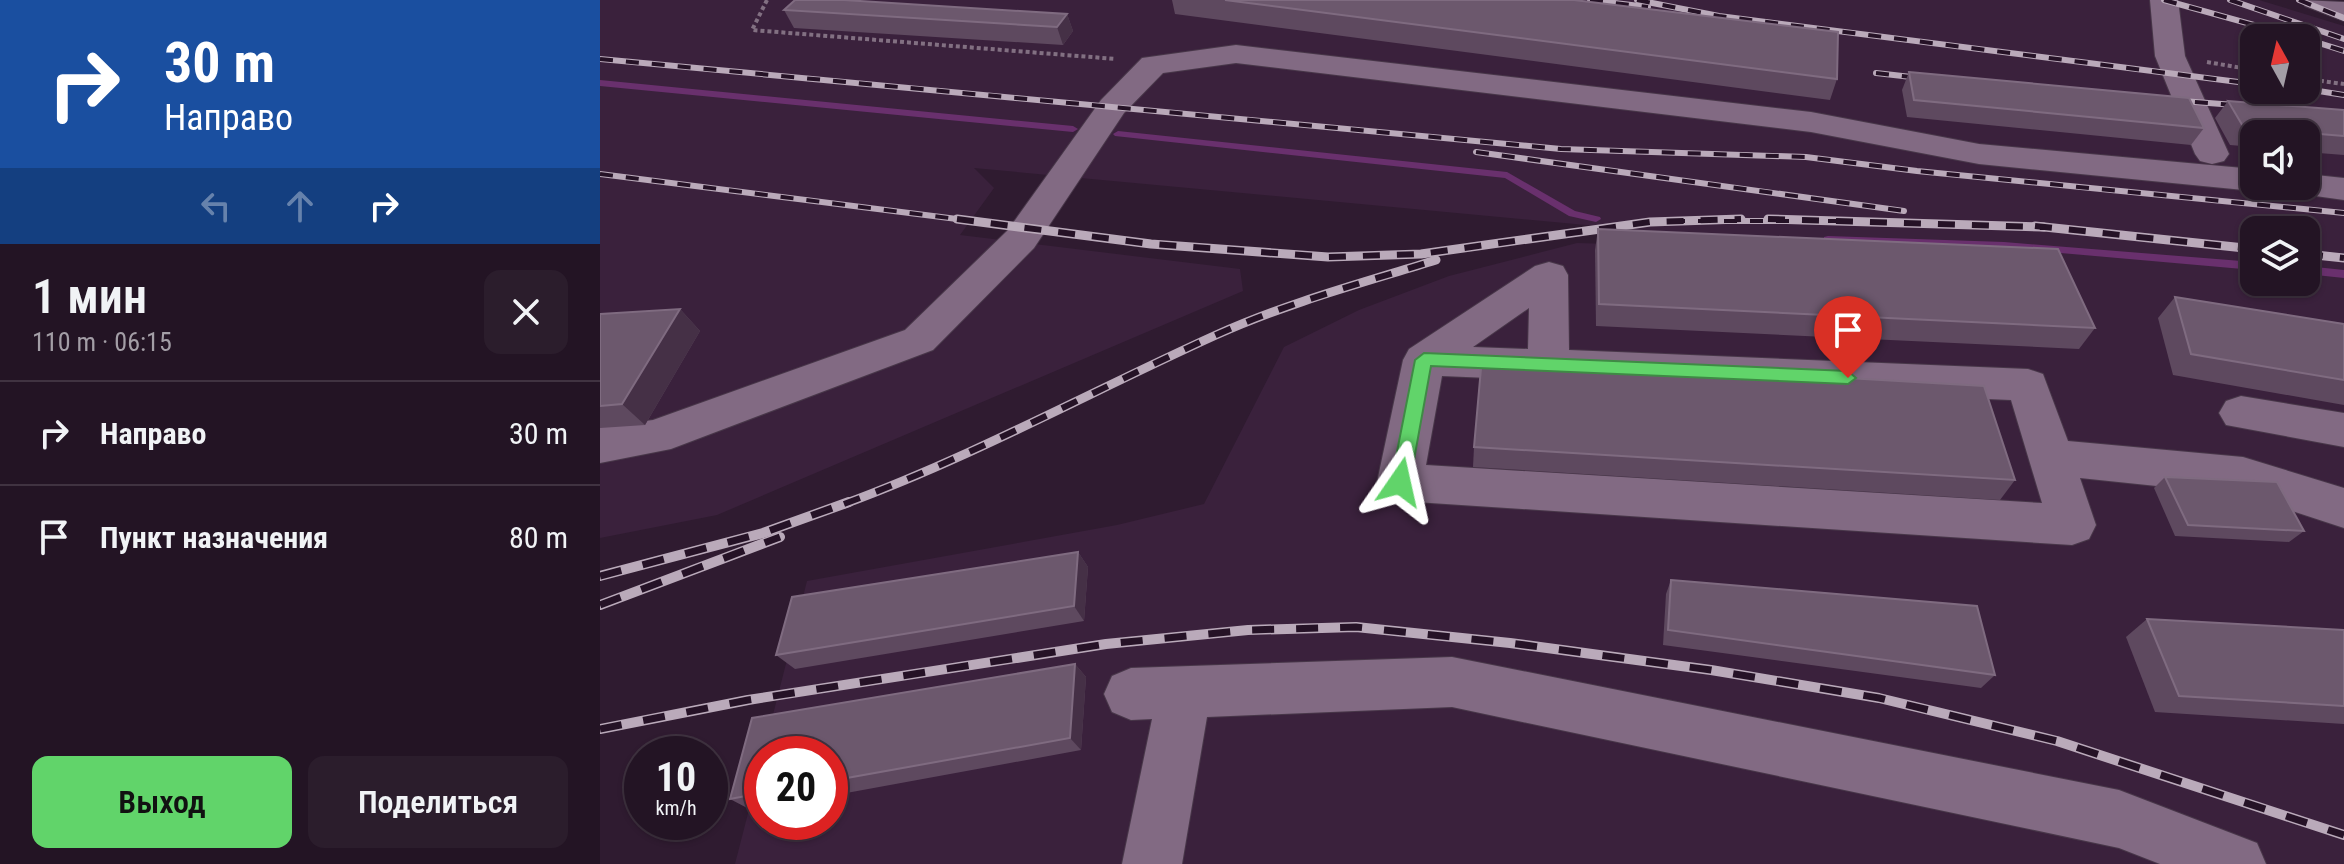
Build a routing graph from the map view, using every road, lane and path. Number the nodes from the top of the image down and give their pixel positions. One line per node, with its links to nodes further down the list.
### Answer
1 (767, 0): 5 (path)
2 (2164, 0): 8 (lane)
3 (2315, 0): 4 (lane)
4 (2344, 12)
5 (1153, 65): 9 (lane); 16 (lane)
6 (2320, 81): 7 (path)
7 (2344, 84)
8 (2212, 154)
9 (2240, 179)
10 (2320, 186): 11 (lane)
11 (2344, 189)
12 (1424, 360): 13 (lane); 13 (lane); 17 (lane)
13 (1548, 365): 17 (lane)
14 (2241, 413): 15 (lane)
15 (2344, 430)
16 (600, 445)
17 (2049, 457): 18 (lane)
18 (2344, 508)
19 (1152, 864): 20 (lane)
20 (2236, 864)

